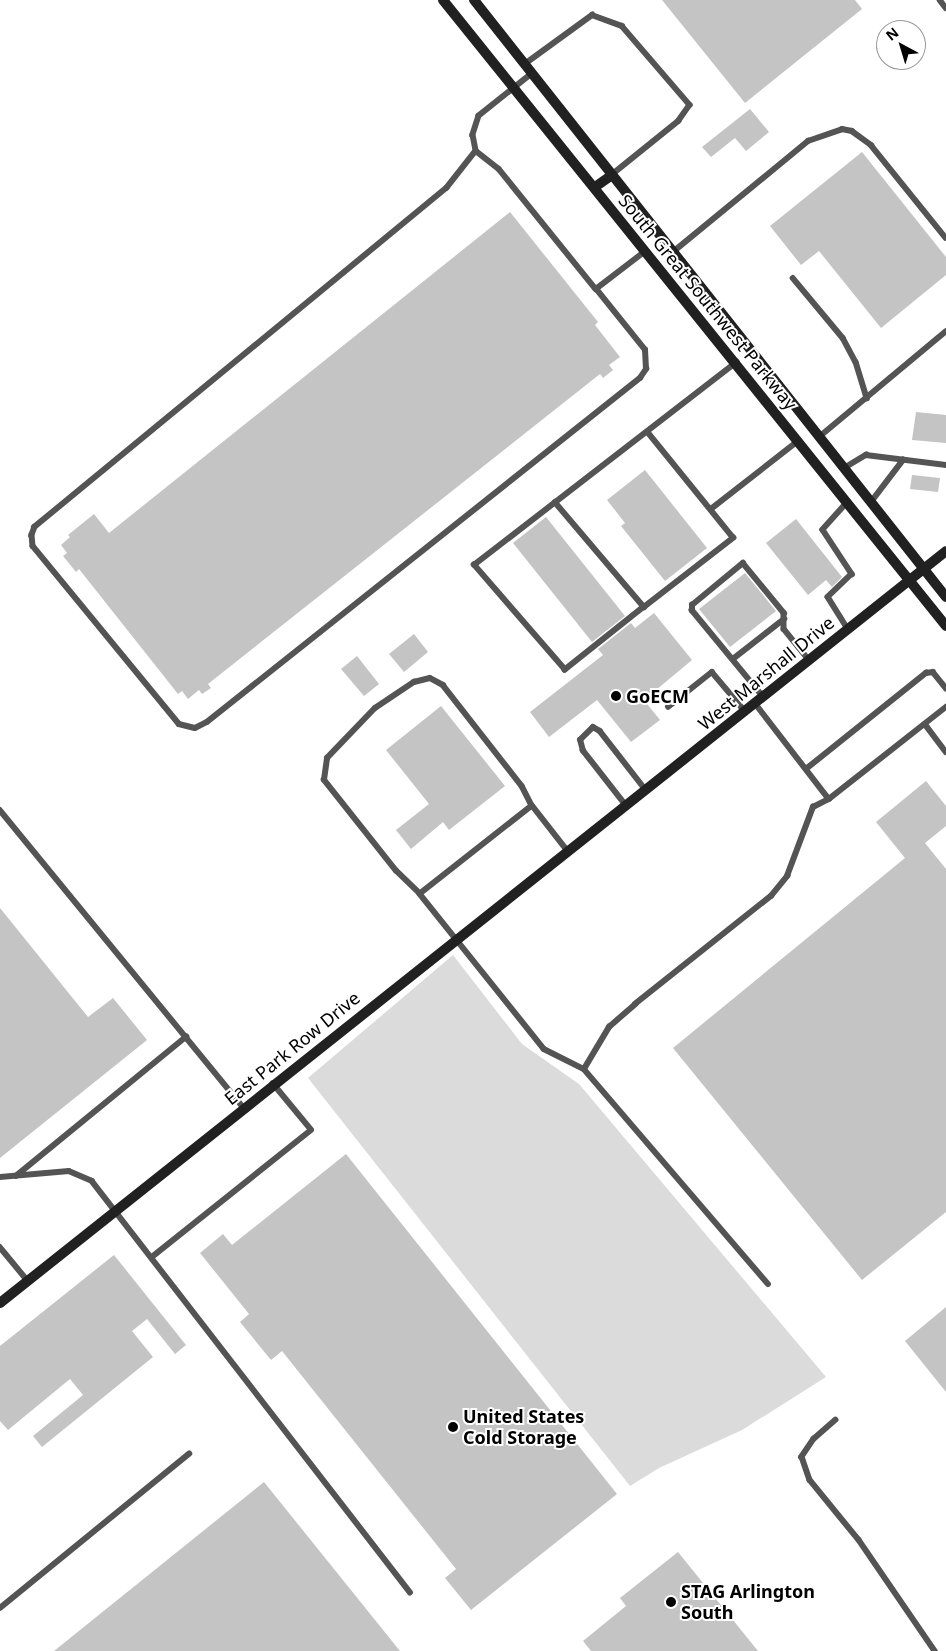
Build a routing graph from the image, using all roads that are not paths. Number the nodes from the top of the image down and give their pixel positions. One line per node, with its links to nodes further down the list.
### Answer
1 (443, 0): 7 (main road, South Great Southwest Parkway)
2 (474, 0): 5 (main road, South Great Southwest Parkway)
3 (940, 0): 4 (lane)
4 (946, 8)
5 (526, 64): 6 (main road, South Great Southwest Parkway); 9 (lane)
6 (533, 73): 7 (lane); 9 (main road, South Great Southwest Parkway)
7 (514, 88): 8 (lane); 10 (main road, South Great Southwest Parkway)
8 (476, 152): 15 (lane); 15 (lane)
9 (612, 175): 10 (main road); 12 (main road, South Great Southwest Parkway)
10 (595, 187): 13 (main road, South Great Southwest Parkway)
11 (946, 238): 12 (lane)
12 (673, 252): 17 (main road, South Great Southwest Parkway)
13 (644, 253): 15 (lane); 18 (main road, South Great Southwest Parkway)
14 (793, 278): 19 (lane)
15 (596, 289)
16 (946, 331): 19 (lane)
17 (750, 350): 18 (main road); 21 (main road, South Great Southwest Parkway)
18 (736, 362): 20 (lane); 22 (main road, South Great Southwest Parkway)
19 (867, 398): 21 (lane)
20 (648, 433): 26 (lane); 29 (lane)
21 (820, 437): 25 (main road, South Great Southwest Parkway)
22 (798, 441): 28 (main road, South Great Southwest Parkway); 29 (lane)
23 (903, 460): 24 (lane); 25 (lane); 27 (lane)
24 (946, 465)
25 (844, 468): 27 (main road, South Great Southwest Parkway)
26 (555, 502): 34 (lane); 34 (lane)
27 (871, 502): 31 (main road, South Great Southwest Parkway)
28 (847, 503): 32 (main road, South Great Southwest Parkway); 37 (lane)
29 (711, 509): 34 (lane)
30 (946, 551): 31 (main road, West Marshall Drive)
31 (924, 568): 32 (main road, West Marshall Drive); 33 (main road, South Great Southwest Parkway)
32 (908, 580): 36 (main road, South Great Southwest Parkway); 37 (main road, West Marshall Drive)
33 (946, 597)
34 (644, 607)
35 (784, 619): 38 (lane); 38 (lane); 39 (lane)
36 (946, 626)
37 (848, 629): 39 (main road, West Marshall Drive)
38 (733, 659): 41 (lane)
39 (808, 660): 41 (main road, West Marshall Drive)
40 (946, 688): 47 (lane)
41 (759, 700): 44 (main road, West Marshall Drive); 47 (lane)
42 (668, 707): 44 (lane)
43 (946, 707): 45 (lane)
44 (745, 711): 48 (main road, West Marshall Drive)
45 (924, 724): 46 (lane); 49 (lane)
46 (946, 752)
47 (806, 769): 49 (lane)
48 (646, 790): 51 (main road, West Marshall Drive); 51 (lane)
49 (828, 799): 58 (lane)
50 (532, 806): 54 (lane); 55 (lane); 55 (lane)
51 (626, 806): 53 (main road, West Marshall Drive)
52 (0, 810): 57 (lane)
53 (607, 822): 54 (main road, East Park Row Drive)
54 (568, 852): 56 (main road, East Park Row Drive)
55 (420, 894): 56 (lane)
56 (456, 939): 58 (lane); 59 (main road, East Park Row Drive)
57 (186, 1037): 60 (lane); 61 (lane)
58 (584, 1070): 67 (lane)
59 (273, 1084): 60 (main road, East Park Row Drive); 65 (lane)
60 (244, 1108): 63 (main road, East Park Row Drive)
61 (16, 1176): 62 (lane); 63 (lane)
62 (0, 1177)
63 (117, 1210): 65 (lane); 66 (main road, East Park Row Drive)
64 (0, 1247): 66 (lane)
65 (152, 1257): 71 (lane)
66 (28, 1281): 68 (main road, East Park Row Drive)
67 (768, 1284)
68 (0, 1303)
69 (836, 1420): 73 (lane)
70 (189, 1454): 72 (lane)
71 (410, 1592)
72 (0, 1608)
73 (935, 1651)

